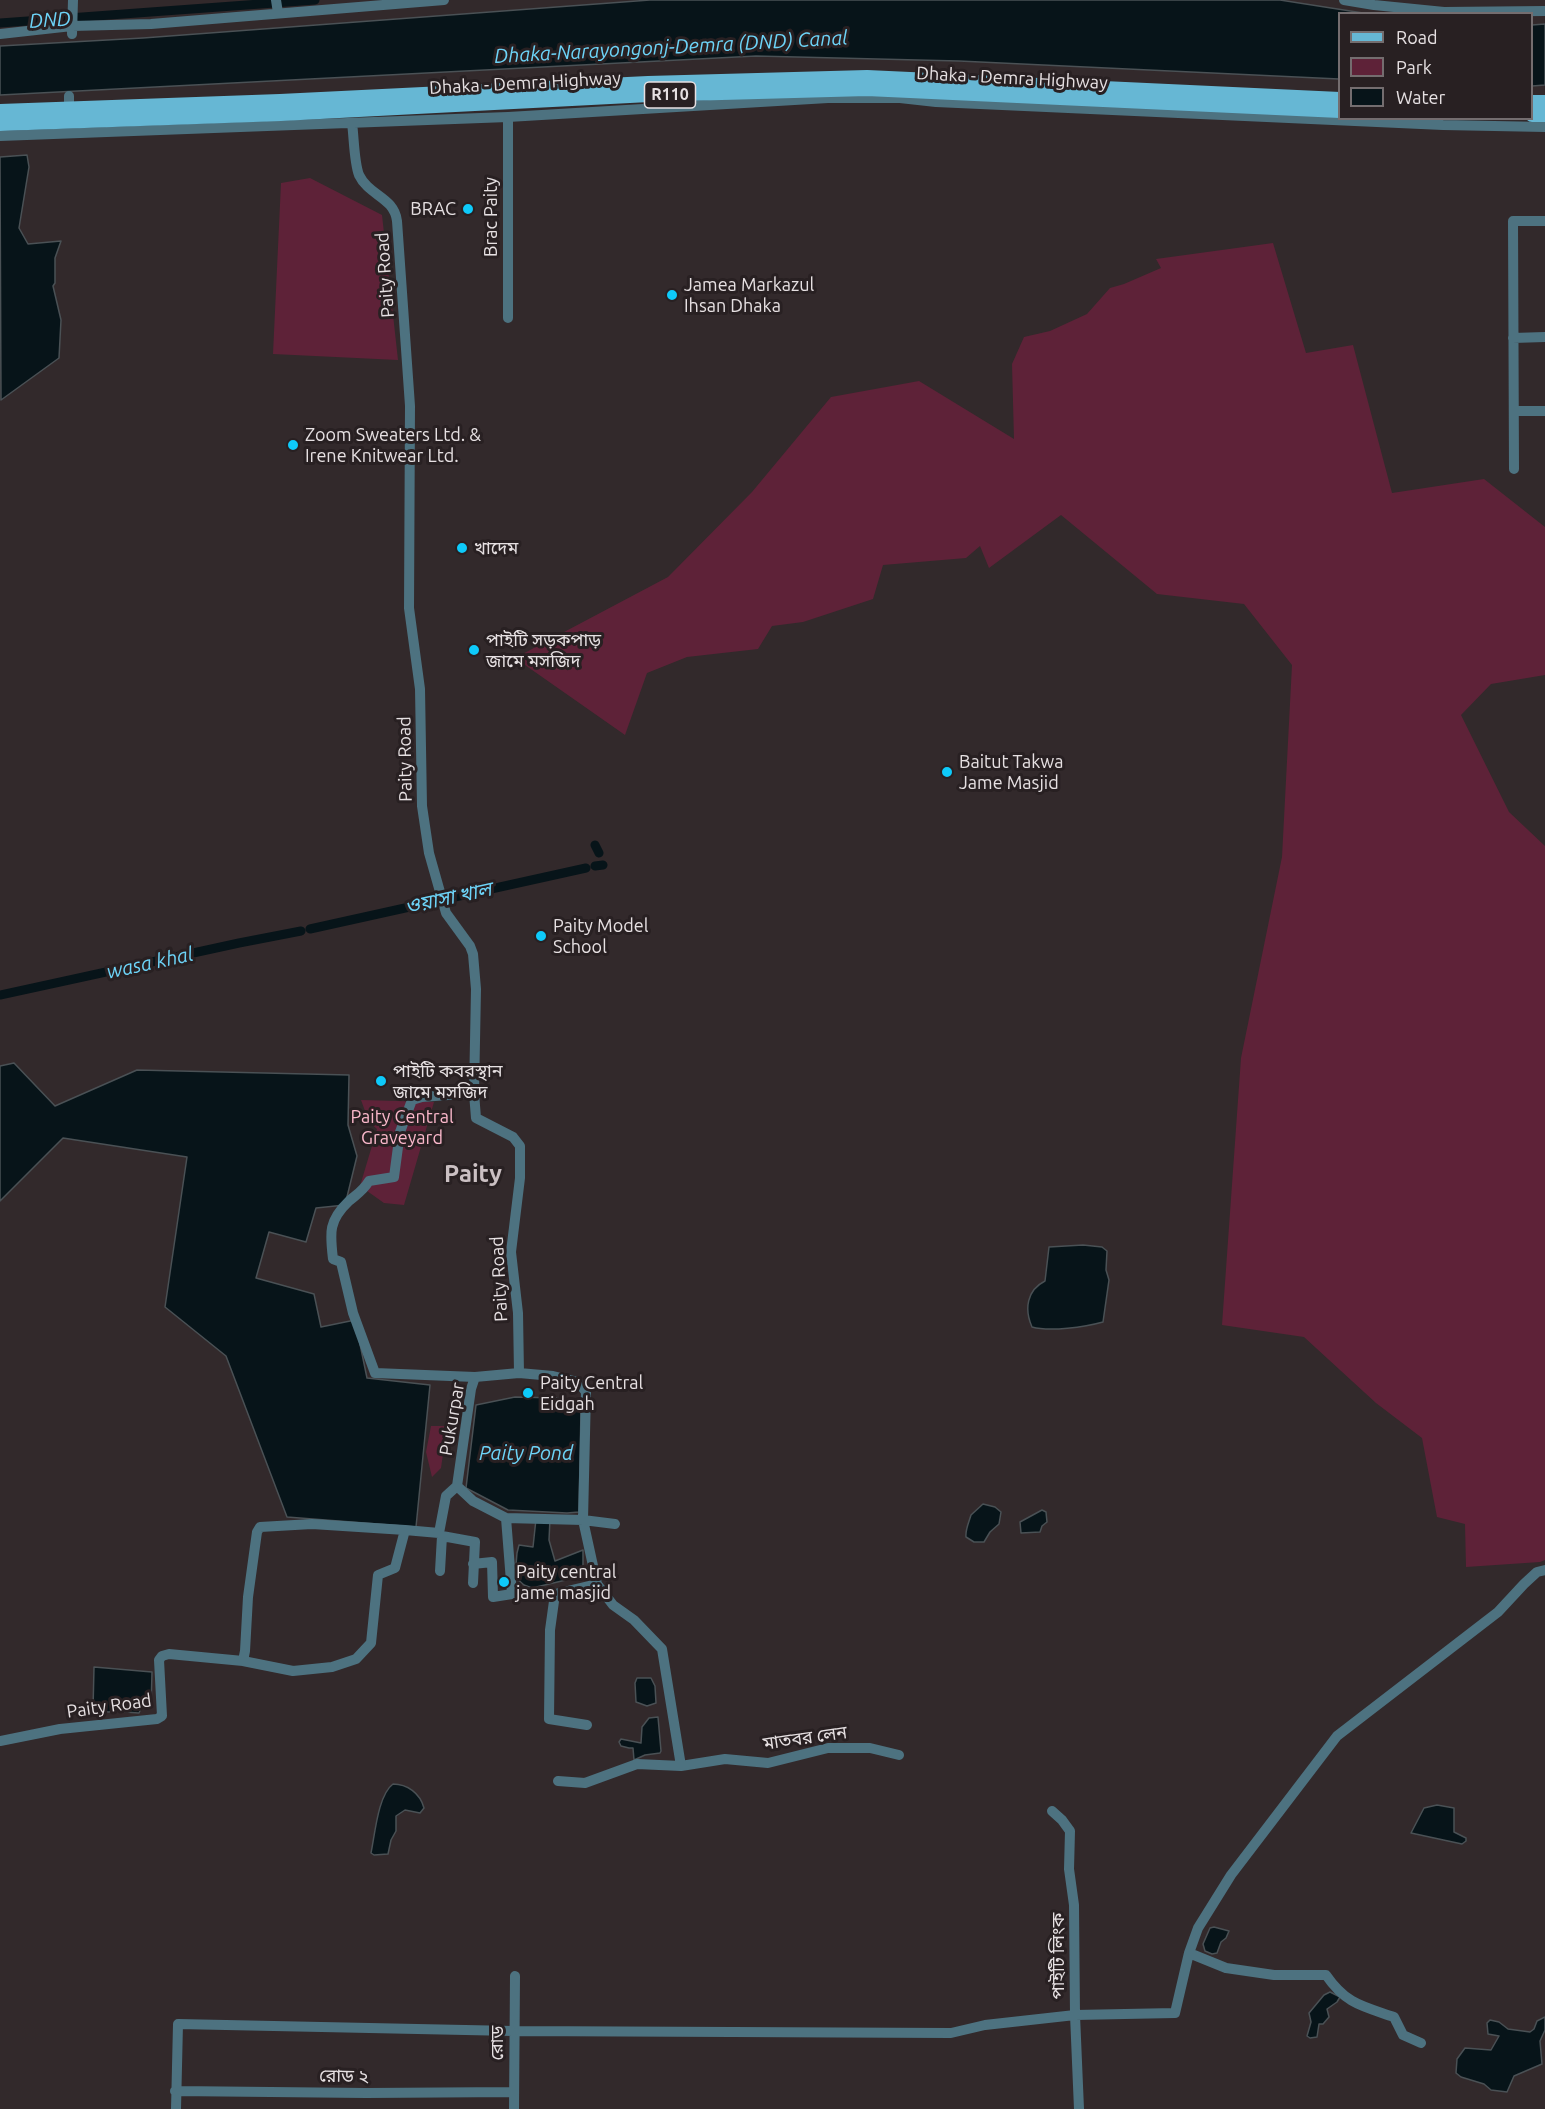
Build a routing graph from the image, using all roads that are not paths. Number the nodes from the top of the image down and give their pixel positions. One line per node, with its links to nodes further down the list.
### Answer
1 (73, 0): 9 (street)
2 (276, 0): 8 (street)
3 (444, 0): 8 (street)
4 (1344, 0): 6 (street)
5 (1545, 11): 7 (street)
6 (1436, 12)
7 (1495, 12)
8 (278, 14): 9 (street)
9 (72, 30): 10 (street)
10 (0, 34)
11 (69, 96): 22 (street)
12 (1338, 99): 13 (main road, Dhaka - Demra Highway / R110)
13 (0, 111)
14 (1338, 111): 20 (main road, Dhaka - Demra Highway / R110)
15 (508, 117): 16 (street); 19 (street); 25 (street, Brac Paity)
16 (1338, 118)
17 (1397, 120): 18 (street)
18 (1448, 122): 21 (street)
19 (352, 123): 22 (street); 31 (street, Paity Road)
20 (0, 124)
21 (1545, 127)
22 (69, 135): 23 (street)
23 (0, 136)
24 (1545, 220): 27 (street)
25 (508, 318)
26 (1545, 337): 27 (street)
27 (1513, 338): 28 (street)
28 (1514, 411): 29 (street); 30 (street)
29 (1545, 411)
30 (1514, 469)
31 (474, 1093): 32 (street, Paity Road); 33 (street)
32 (519, 1373): 33 (street, Pukurpar); 36 (street, Pukurpar)
33 (475, 1377): 34 (street, Pukurpar)
34 (457, 1486): 35 (street); 39 (street)
35 (506, 1518): 36 (street); 45 (street)
36 (583, 1520): 37 (street); 44 (street, Pukurpar)
37 (615, 1524)
38 (405, 1530): 39 (street); 47 (street); 47 (street)
39 (440, 1535): 40 (street); 42 (street)
40 (473, 1564): 43 (street); 45 (street)
41 (1545, 1570): 54 (street)
42 (440, 1571)
43 (473, 1583)
44 (597, 1584): 46 (street); 51 (street)
45 (512, 1594): 46 (street)
46 (555, 1594): 48 (street)
47 (243, 1661): 49 (street, Paity Road)
48 (587, 1725)
49 (0, 1741)
50 (899, 1755): 51 (street, মাতবর লেন)
51 (681, 1766): 52 (street, মাতবর লেন)
52 (558, 1781)
53 (1052, 1811): 56 (street, পাইটি লিংক)
54 (1189, 1953): 56 (street); 58 (street)
55 (515, 1976): 57 (street, রোড)
56 (1075, 2015): 57 (street); 63 (street, পাইটি লিংক)
57 (513, 2031): 59 (street); 60 (street, রোড)
58 (1421, 2043)
59 (175, 2091): 60 (street, রোড ২); 61 (street)
60 (514, 2092): 62 (street, রোড)
61 (176, 2109)
62 (514, 2109)
63 (1079, 2109)

